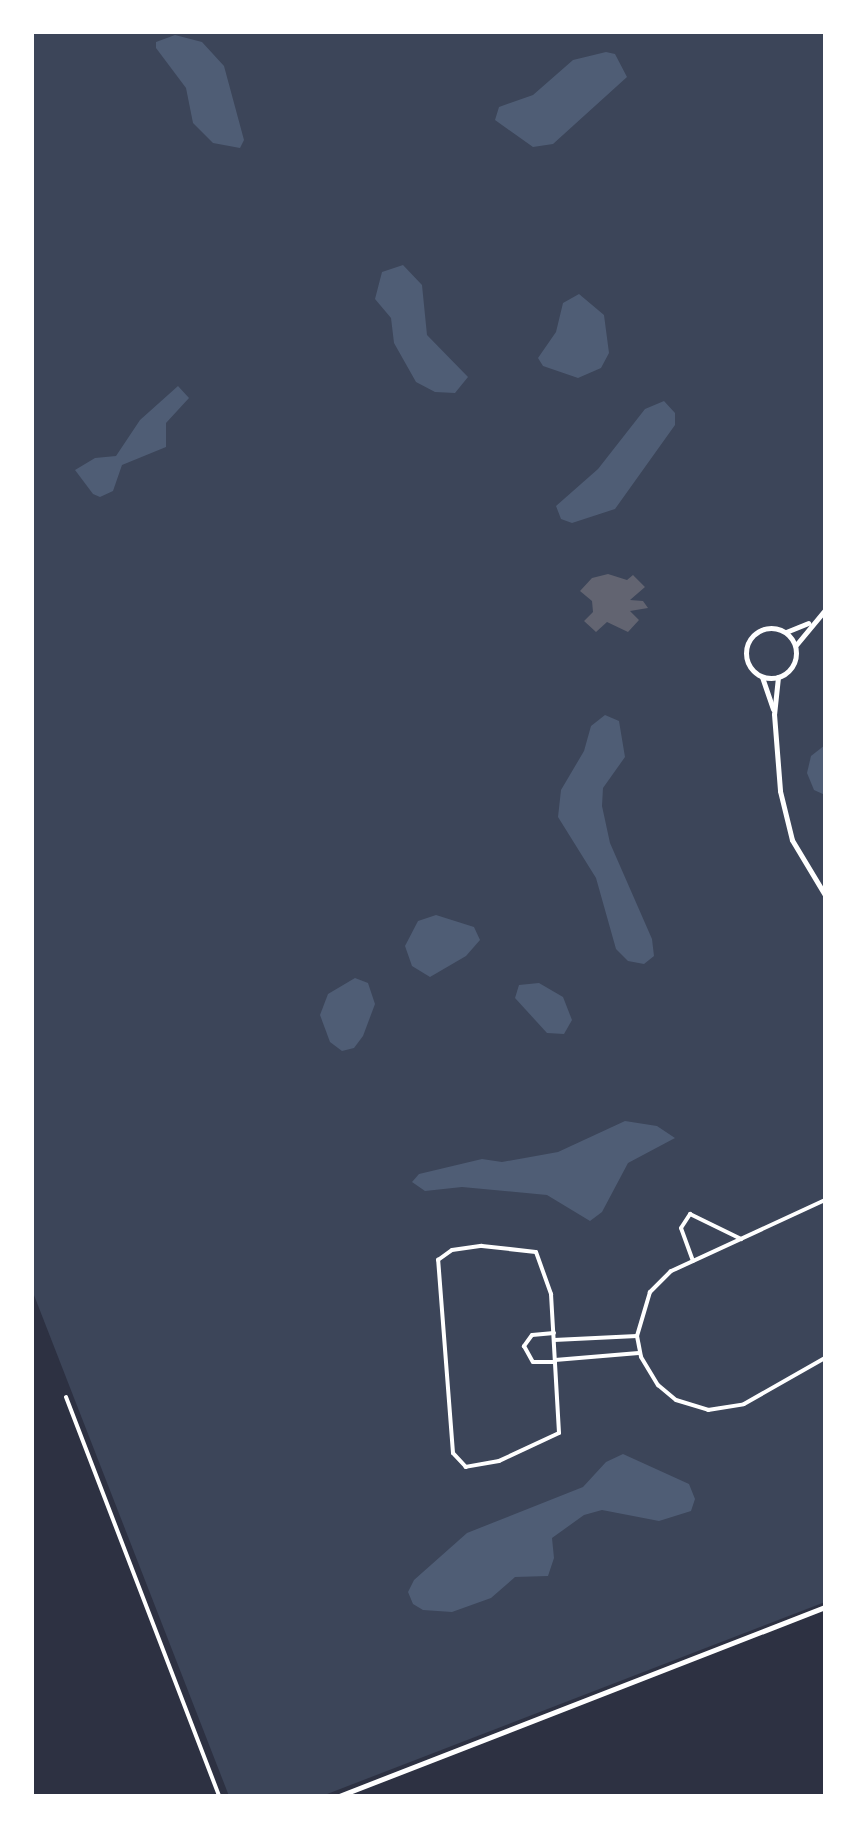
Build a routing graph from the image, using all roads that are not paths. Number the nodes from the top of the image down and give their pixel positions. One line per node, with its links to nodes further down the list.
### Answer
1 (825, 610): 2 (street)
2 (809, 623): 3 (street); 4 (street)
3 (786, 632): 4 (street); 5 (street)
4 (795, 646): 6 (street)
5 (762, 677): 6 (street); 7 (street)
6 (778, 677): 7 (street)
7 (774, 714): 8 (street)
8 (825, 895)
9 (825, 1200): 10 (street)
10 (741, 1239): 11 (street); 11 (street)
11 (693, 1261): 13 (street)
12 (554, 1333): 14 (street); 17 (street); 17 (street)
13 (637, 1336): 14 (street); 15 (street)
14 (554, 1340): 17 (street)
15 (639, 1353): 16 (street); 17 (street)
16 (825, 1358)
17 (555, 1361)
18 (66, 1397): 20 (street)
19 (825, 1607): 21 (street)
20 (219, 1796)
21 (339, 1796)

